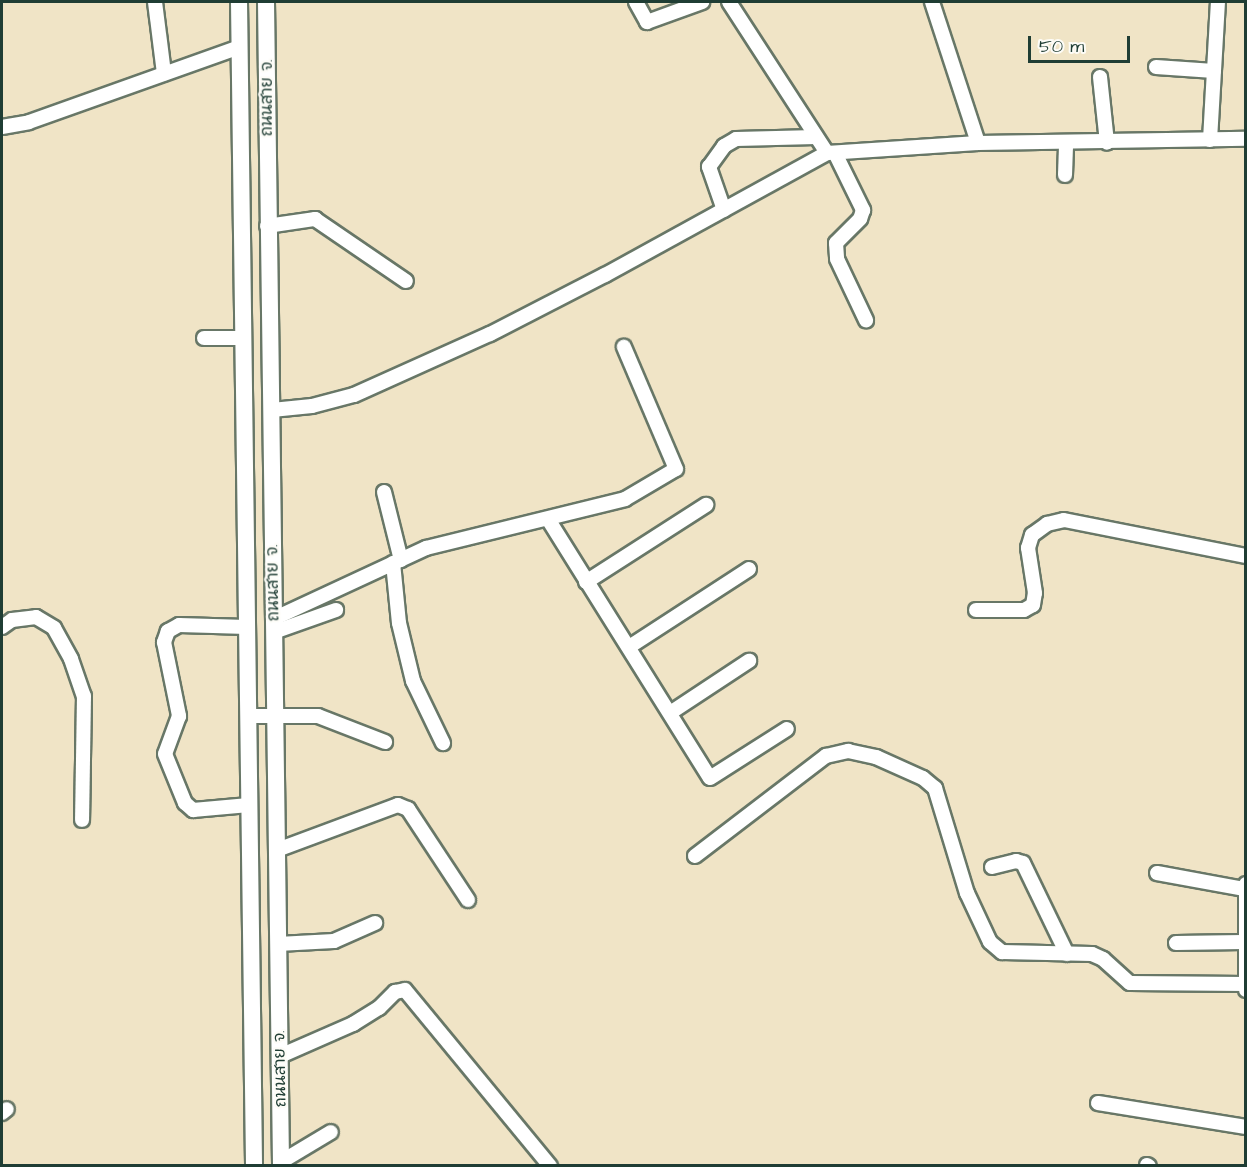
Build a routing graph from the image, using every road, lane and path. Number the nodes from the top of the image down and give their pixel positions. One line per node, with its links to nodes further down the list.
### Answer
1 (155, 2): 12 (street)
2 (239, 2): 9 (main road, ถนนสาย จ.)
3 (266, 2): 24 (main road, ถนนสาย จ.)
4 (636, 2): 5 (street)
5 (702, 2)
6 (729, 2): 15 (street)
7 (1218, 2): 11 (street)
8 (937, 3): 19 (street)
9 (240, 47): 12 (street); 28 (main road, ถนนสาย จ.)
10 (1156, 67): 11 (street)
11 (1214, 71): 17 (street)
12 (164, 73): 14 (street)
13 (1100, 77): 18 (street)
14 (2, 128)
15 (816, 137): 21 (street); 23 (street)
16 (1245, 139): 17 (street)
17 (1210, 140): 18 (street)
18 (1107, 143): 20 (street)
19 (978, 144): 20 (street); 21 (street)
20 (1066, 144): 22 (street)
21 (831, 153): 23 (street); 26 (street)
22 (1065, 175)
23 (724, 210): 30 (street)
24 (267, 226): 25 (street); 30 (main road, ถนนสาย จ.)
25 (406, 281)
26 (866, 320)
27 (204, 338): 28 (street)
28 (243, 338): 42 (main road, ถนนสาย จ.)
29 (624, 347): 33 (street)
30 (272, 410): 40 (main road, ถนนสาย จ.)
31 (384, 492): 35 (street)
32 (706, 505): 37 (street)
33 (548, 519): 35 (street); 37 (street)
34 (1245, 556): 39 (street)
35 (397, 562): 40 (street); 50 (street)
36 (749, 569): 43 (street)
37 (586, 582): 43 (street)
38 (336, 610): 40 (street)
39 (976, 610)
40 (274, 625): 46 (main road, ถนนสาย จ.)
41 (2, 627): 52 (street)
42 (247, 627): 47 (main road, ถนนสาย จ.); 51 (street)
43 (629, 647): 45 (street)
44 (748, 662): 45 (street)
45 (670, 713): 48 (street)
46 (275, 714): 47 (street); 49 (street); 53 (main road, ถนนสาย จ.)
47 (248, 716): 51 (main road, ถนนสาย จ.)
48 (787, 729)
49 (385, 742)
50 (443, 743)
51 (249, 805): 71 (main road, ถนนสาย จ.)
52 (82, 820)
53 (277, 850): 58 (street); 62 (main road, ถนนสาย จ.)
54 (695, 856): 63 (street)
55 (992, 867): 63 (street)
56 (1157, 873): 57 (street)
57 (1245, 886): 60 (street)
58 (468, 900)
59 (375, 923): 62 (street)
60 (1244, 942): 61 (street); 64 (street)
61 (1176, 943)
62 (278, 944): 66 (main road, ถนนสาย จ.)
63 (1067, 954): 64 (street)
64 (1245, 984): 65 (street)
65 (1245, 990)
66 (280, 1056): 70 (main road, ถนนสาย จ.); 72 (street)
67 (1098, 1103): 68 (street)
68 (1245, 1127)
69 (331, 1132): 70 (street)
70 (281, 1164)
71 (254, 1166)
72 (550, 1166)

